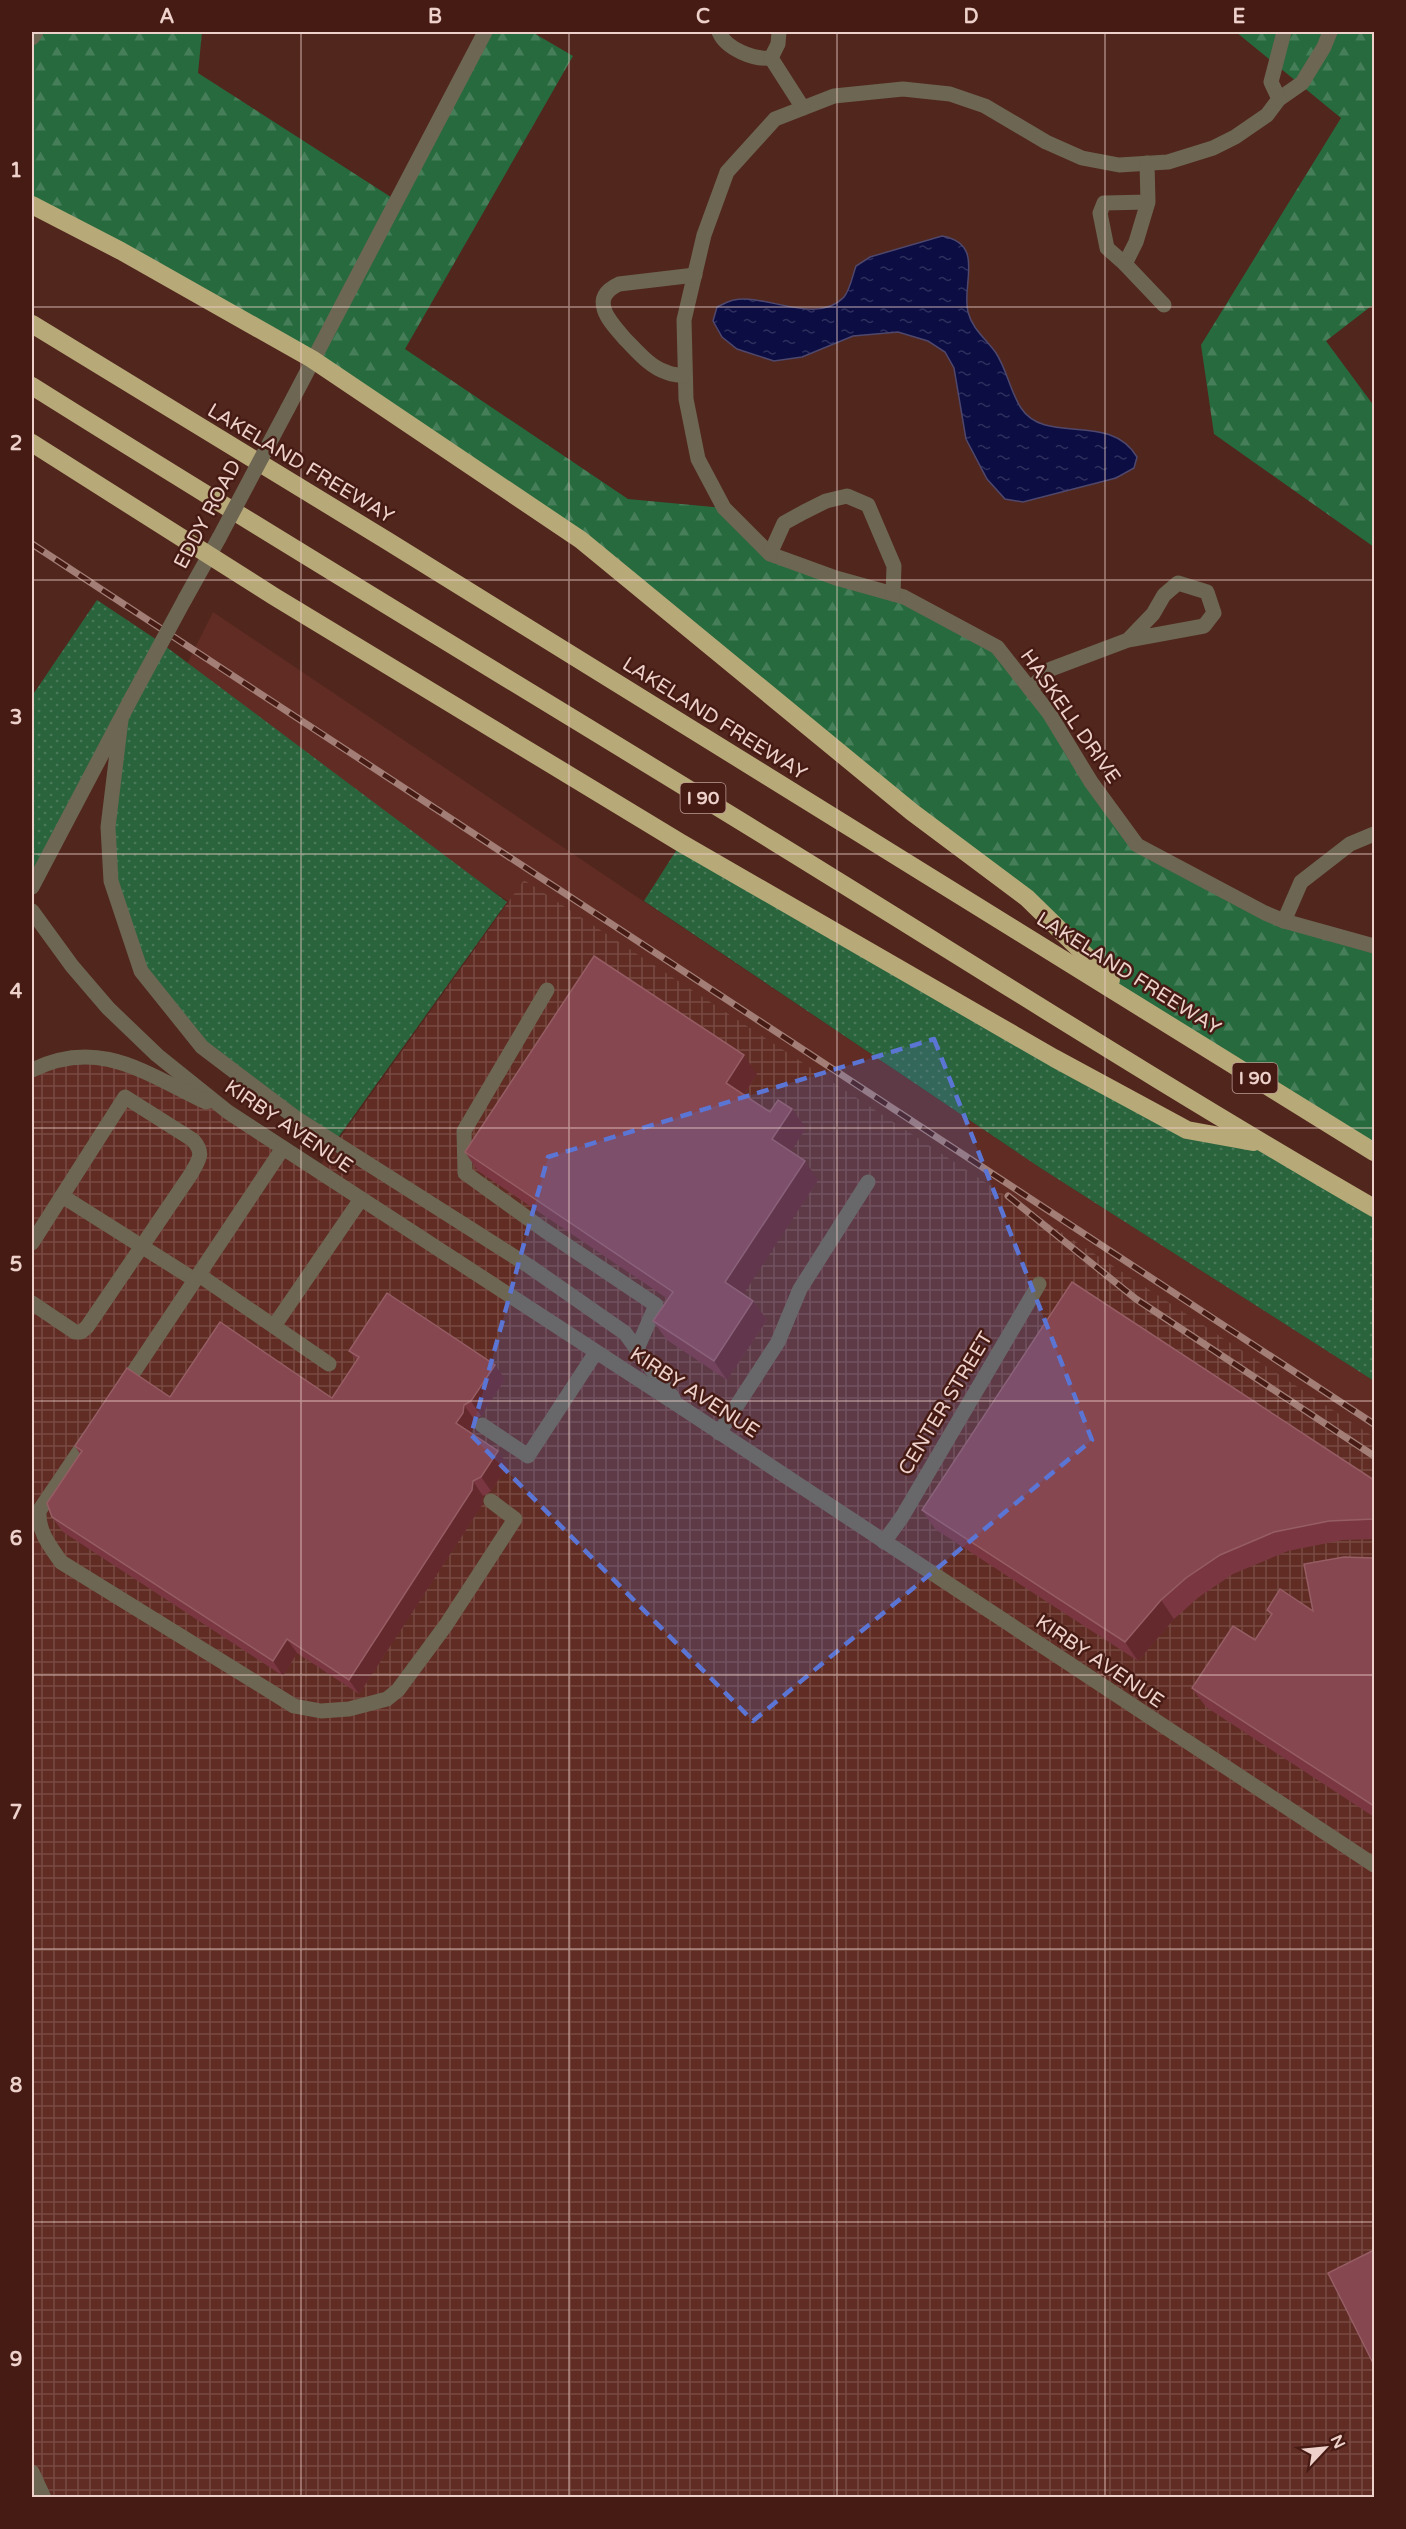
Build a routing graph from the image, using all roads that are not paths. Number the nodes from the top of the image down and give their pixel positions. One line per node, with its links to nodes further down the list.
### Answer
1 (36, 32): 7 (street)
2 (485, 32): 18 (street, EDDY ROAD)
3 (719, 32): 8 (street)
4 (779, 32): 8 (street)
5 (1284, 32): 9 (street)
6 (1330, 32): 9 (street, HASKELL DRIVE)
7 (32, 38)
8 (771, 58): 10 (street)
9 (1279, 99): 11 (street, HASKELL DRIVE)
10 (803, 108): 11 (street, HASKELL DRIVE); 15 (street, HASKELL DRIVE)
11 (1148, 163): 12 (street)
12 (1148, 202): 14 (street); 14 (street)
13 (32, 205): 18 (highway)
14 (1125, 264): 16 (street)
15 (695, 275): 19 (street, HASKELL DRIVE); 19 (street)
16 (1164, 305)
17 (32, 324): 34 (highway, LAKELAND FREEWAY / I 90)
18 (312, 359): 23 (street, EDDY ROAD, bridge); 34 (highway)
19 (685, 376): 22 (street, HASKELL DRIVE)
20 (32, 386): 37 (highway, I 90)
21 (32, 443): 23 (highway)
22 (770, 554): 24 (street, HASKELL DRIVE); 24 (street)
23 (209, 556): 27 (street, EDDY ROAD, bridge); 37 (highway)
24 (893, 594): 26 (street, HASKELL DRIVE)
25 (1128, 640): 25 (street); 26 (street)
26 (1030, 689): 31 (street, HASKELL DRIVE)
27 (121, 720): 29 (street, EDDY ROAD); 50 (street)
28 (1374, 834): 31 (street)
29 (32, 887)
30 (32, 910): 36 (street, KIRBY AVENUE)
31 (1284, 921): 32 (street, HASKELL DRIVE)
32 (1374, 946)
33 (547, 990): 50 (street)
34 (1136, 1004): 39 (highway, LAKELAND FREEWAY / I 90)
35 (32, 1070): 36 (street)
36 (228, 1112): 38 (street, KIRBY AVENUE)
37 (1263, 1144): 43 (highway, I 90)
38 (284, 1148): 42 (street, KIRBY AVENUE); 46 (street)
39 (1374, 1152)
40 (868, 1182): 57 (street)
41 (62, 1196): 44 (street); 45 (street); 45 (street)
42 (361, 1199): 49 (street); 51 (street, KIRBY AVENUE)
43 (1374, 1208)
44 (32, 1243)
45 (141, 1246): 46 (street); 48 (street)
46 (197, 1277): 49 (street); 53 (street)
47 (1039, 1284): 59 (street, CENTER STREET)
48 (32, 1303)
49 (274, 1326): 52 (street)
50 (637, 1349): 54 (street)
51 (596, 1352): 54 (street, KIRBY AVENUE); 56 (street)
52 (329, 1364)
53 (112, 1405)
54 (678, 1405): 57 (street, KIRBY AVENUE)
55 (99, 1424): 58 (street)
56 (482, 1425)
57 (719, 1433): 59 (street, KIRBY AVENUE)
58 (491, 1502)
59 (884, 1542): 60 (street, KIRBY AVENUE)
60 (1374, 1865)
61 (32, 2472): 62 (street)
62 (44, 2498)

